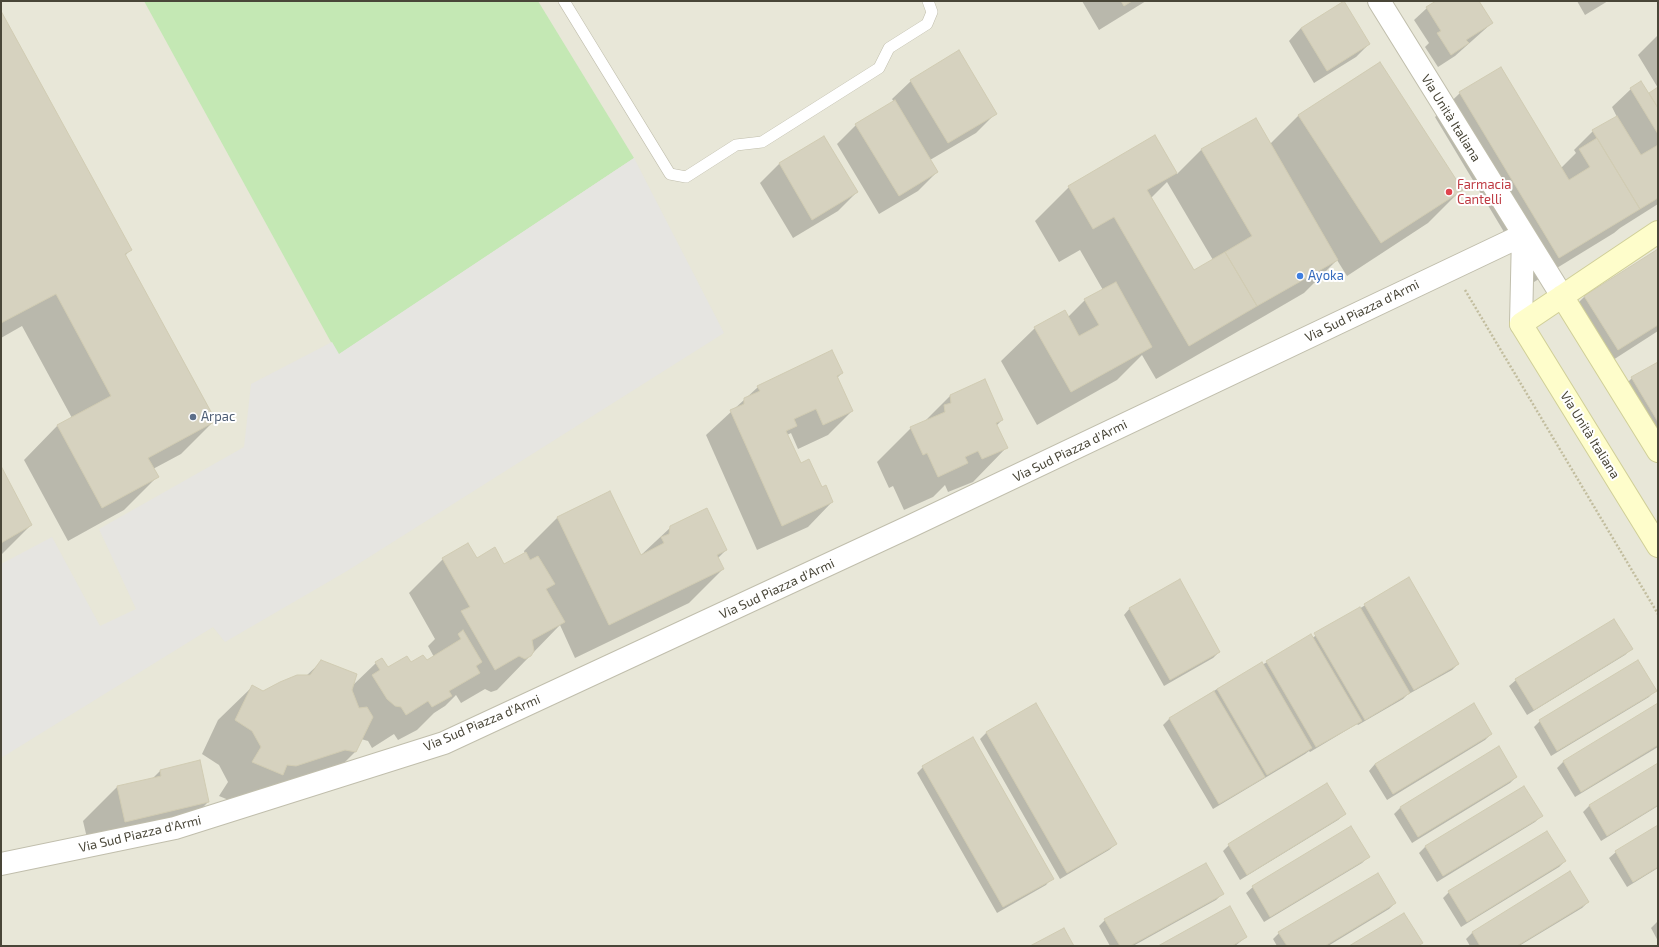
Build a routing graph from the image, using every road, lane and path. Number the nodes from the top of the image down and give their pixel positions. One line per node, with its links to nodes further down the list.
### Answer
1 (564, 1): 2 (lane)
2 (928, 1)
3 (1379, 1): 5 (street, Via Unità Italiana)
4 (1658, 232): 7 (main road)
5 (1523, 235): 6 (street, Via Sud Piazza d'Armi); 7 (street, Via Unità Italiana); 8 (street)
6 (1452, 268): 11 (path); 12 (street, Via Sud Piazza d'Armi)
7 (1562, 296): 8 (main road); 9 (main road, Via Unità Italiana)
8 (1521, 324): 10 (main road, Via Unità Italiana)
9 (1658, 451)
10 (1656, 540)
11 (1658, 614)
12 (1, 864)

